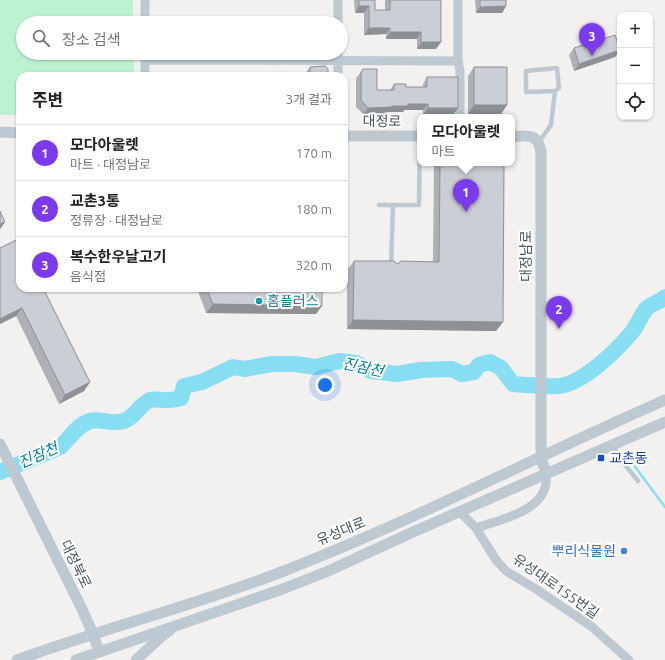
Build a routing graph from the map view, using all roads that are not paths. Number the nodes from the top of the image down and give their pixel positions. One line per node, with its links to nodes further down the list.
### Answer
1 (145, 0): 4 (street)
2 (338, 0): 5 (street)
3 (458, 0): 9 (street)
4 (145, 16)
5 (338, 16)
6 (348, 57): 9 (street)
7 (145, 60): 10 (street)
8 (338, 60): 11 (street)
9 (458, 61): 13 (street)
10 (145, 72)
11 (338, 72)
12 (555, 91): 12 (lane); 19 (lane)
13 (460, 114)
14 (0, 132): 15 (street)
15 (16, 133)
16 (348, 136): 17 (street, 대정로)
17 (417, 136)
18 (515, 136): 19 (street)
19 (540, 147): 28 (street, 대정남로)
20 (420, 166): 22 (lane)
21 (379, 204): 22 (lane)
22 (392, 205): 23 (lane)
23 (391, 269)
24 (665, 400): 28 (street, 유성대로)
25 (665, 422): 26 (street)
26 (614, 444): 29 (street); 30 (lane)
27 (2, 448): 34 (street, 대정북로)
28 (541, 457): 29 (street); 34 (street, 유성대로)
29 (546, 474): 31 (street); 32 (street)
30 (638, 481)
31 (459, 511): 32 (street, 유성대로155번길); 33 (street)
32 (476, 528): 39 (street, 유성대로155번길)
33 (179, 624): 35 (street); 38 (street)
34 (93, 634): 35 (street, 대정북로); 36 (street, 유성대로)
35 (101, 656): 37 (street)
36 (17, 660)
37 (76, 660)
38 (136, 660)
39 (629, 660)

